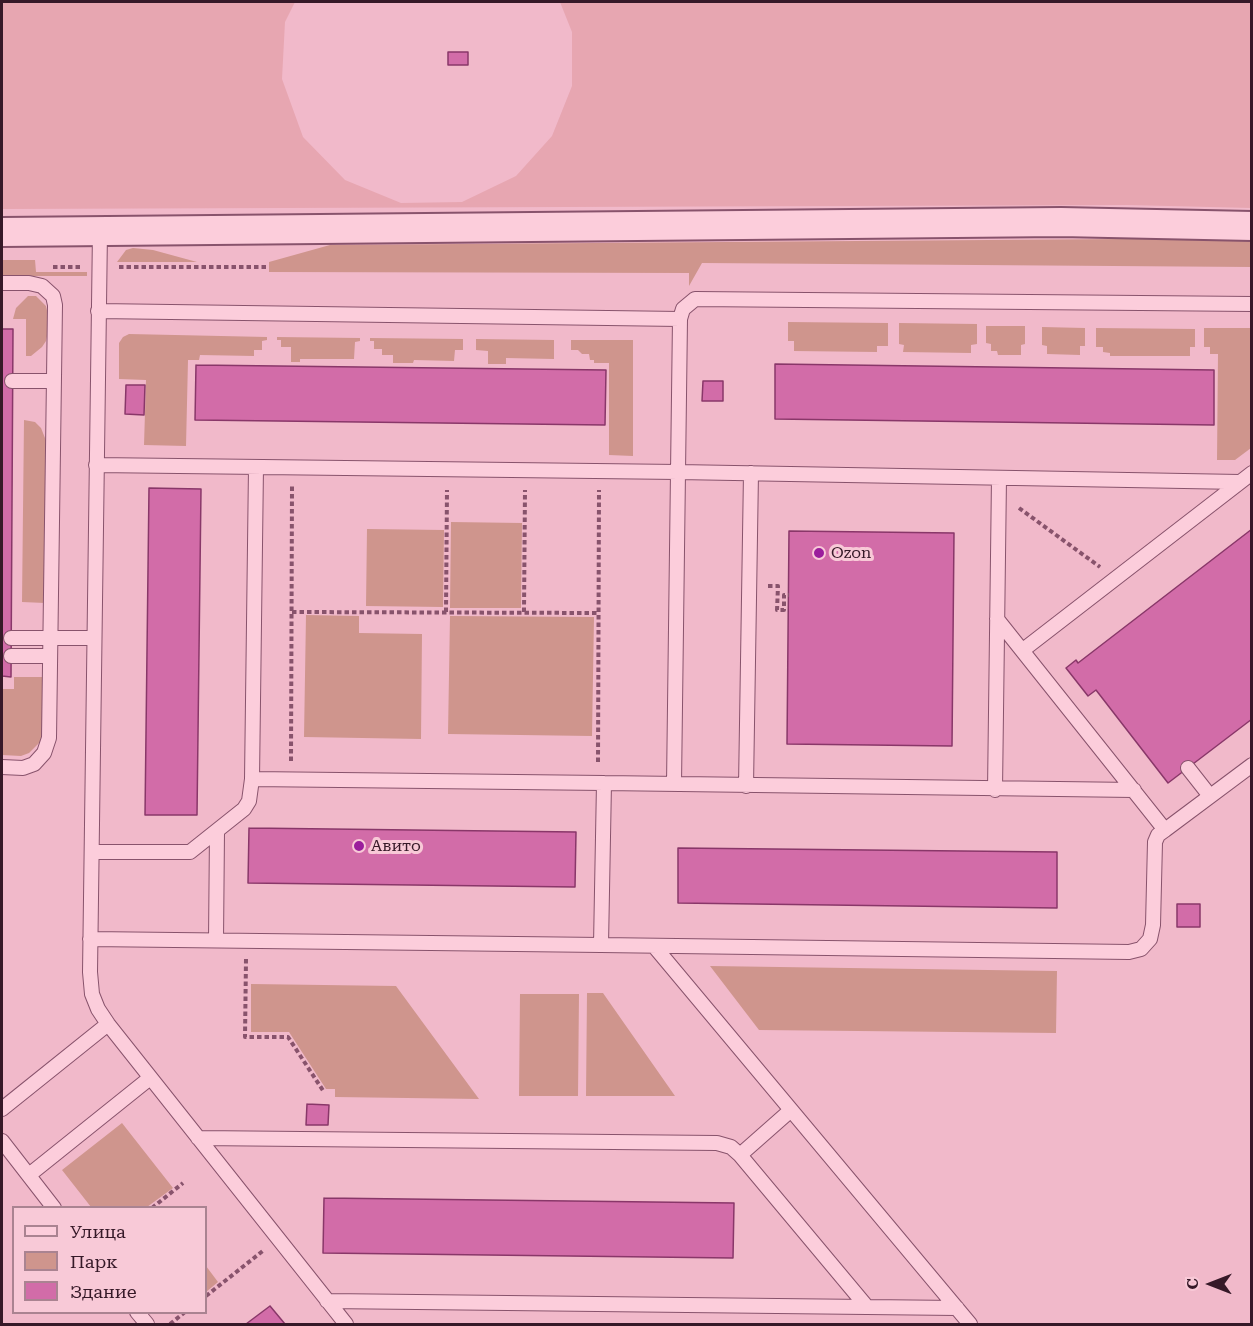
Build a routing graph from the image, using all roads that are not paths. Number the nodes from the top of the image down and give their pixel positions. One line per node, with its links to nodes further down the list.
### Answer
1 (1251, 226): 2 (street)
2 (100, 231): 3 (street); 6 (lane)
3 (2, 232)
4 (2, 283): 9 (lane)
5 (1251, 304): 7 (lane)
6 (98, 311): 7 (lane); 10 (lane)
7 (680, 319): 12 (lane)
8 (12, 381): 9 (lane)
9 (54, 381): 19 (lane)
10 (96, 465): 11 (lane); 20 (lane)
11 (256, 466): 12 (lane); 27 (lane)
12 (678, 472): 13 (lane); 29 (lane)
13 (751, 473): 15 (lane); 30 (lane)
14 (1251, 473): 16 (lane)
15 (999, 478): 16 (lane); 17 (lane)
16 (1240, 482): 21 (lane)
17 (997, 619): 21 (lane); 31 (lane)
18 (11, 638): 19 (lane)
19 (50, 638): 20 (lane); 23 (lane)
20 (94, 638): 36 (lane)
21 (1023, 650): 32 (lane)
22 (11, 656): 23 (lane)
23 (50, 656): 25 (lane)
24 (1251, 765): 33 (lane)
25 (2, 768)
26 (1188, 768): 33 (lane)
27 (252, 779): 28 (lane); 35 (lane)
28 (601, 783): 29 (lane); 39 (lane)
29 (674, 784): 30 (lane)
30 (746, 786): 31 (lane)
31 (995, 790): 32 (lane)
32 (1134, 790): 34 (lane)
33 (1210, 796): 34 (lane)
34 (1165, 830): 40 (lane)
35 (217, 832): 36 (lane); 38 (lane)
36 (92, 852): 37 (lane)
37 (90, 939): 38 (lane); 41 (lane)
38 (216, 940): 39 (lane)
39 (601, 945): 40 (lane)
40 (654, 946): 44 (lane)
41 (108, 1024): 42 (lane); 43 (lane)
42 (150, 1078): 45 (lane); 48 (lane)
43 (2, 1109)
44 (791, 1110): 47 (lane); 52 (lane)
45 (198, 1138): 47 (lane); 50 (lane)
46 (2, 1141): 48 (lane)
47 (740, 1155): 51 (lane)
48 (28, 1175): 49 (lane)
49 (52, 1206)
50 (327, 1301): 51 (lane); 53 (lane)
51 (867, 1307): 52 (lane)
52 (957, 1308): 54 (lane)
53 (346, 1324)
54 (970, 1324)

